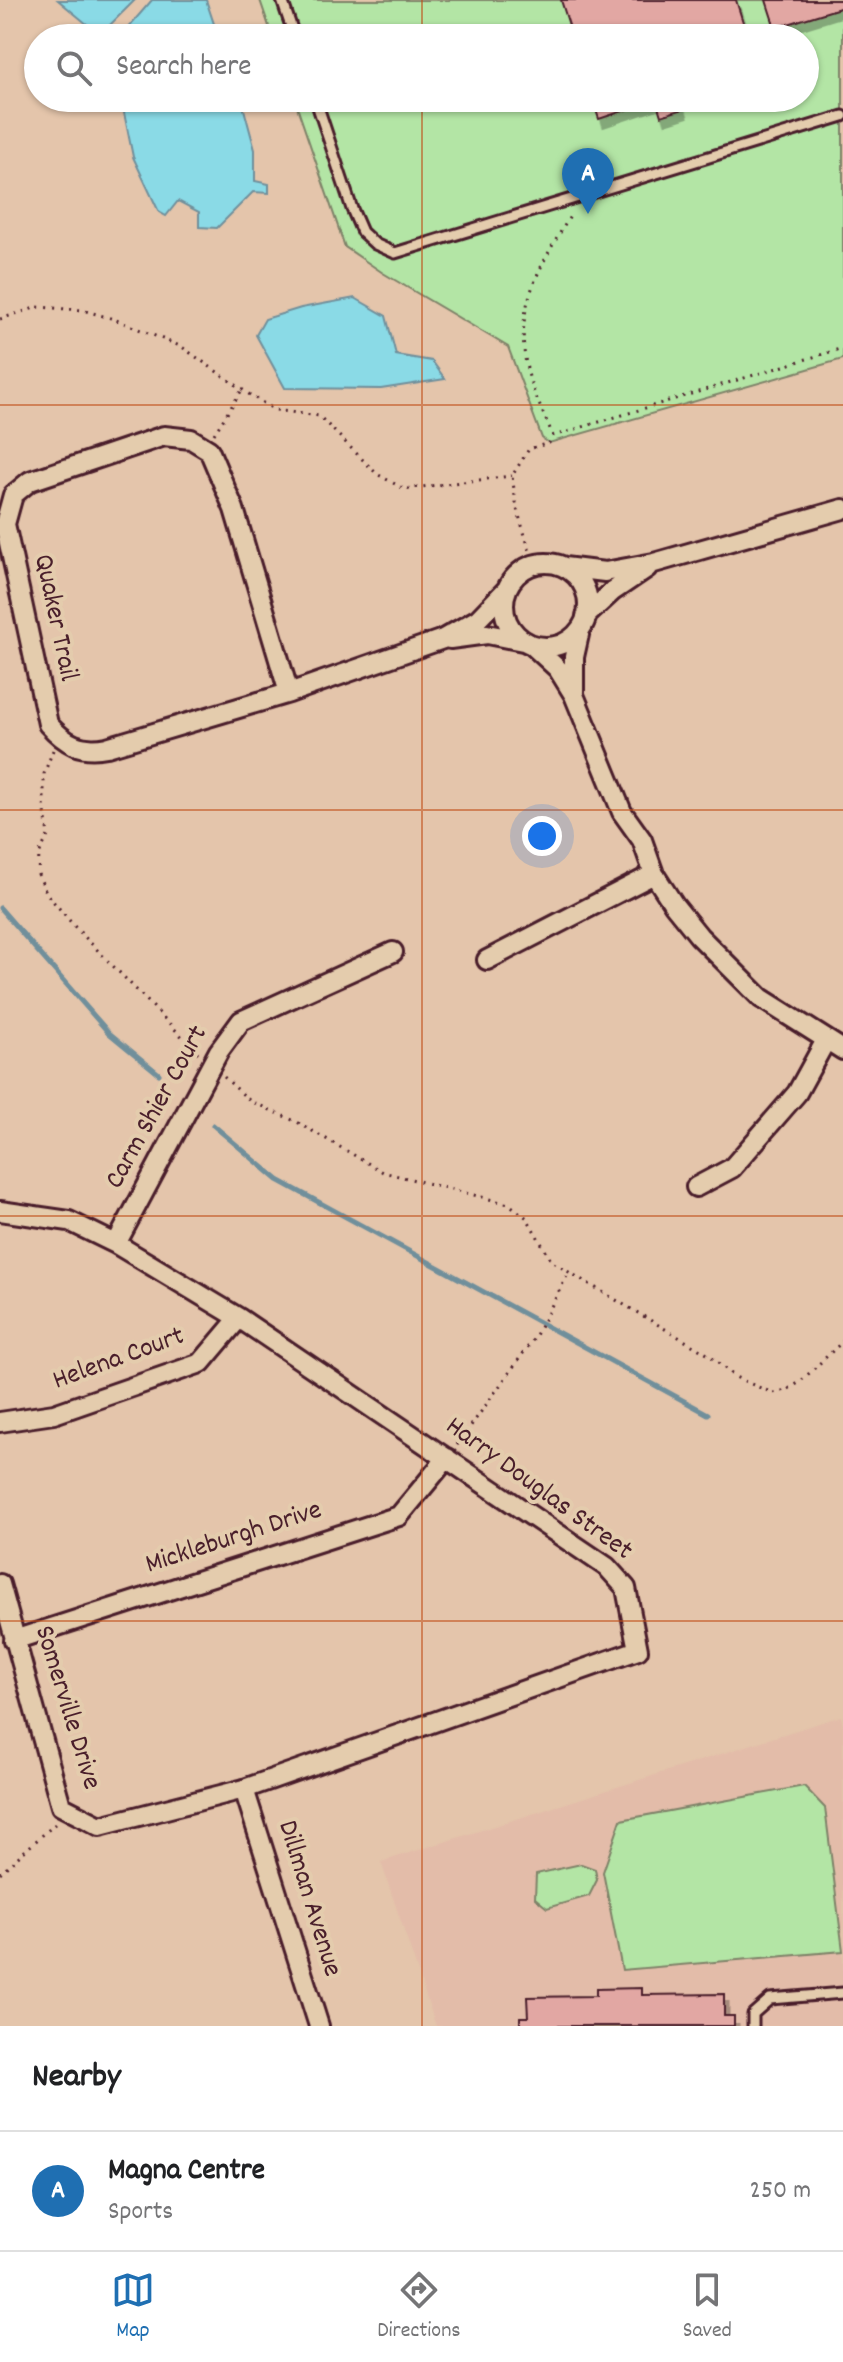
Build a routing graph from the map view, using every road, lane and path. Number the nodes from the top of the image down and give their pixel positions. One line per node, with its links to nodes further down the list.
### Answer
1 (282, 0): 2 (lane)
2 (290, 24)
3 (320, 112): 4 (lane)
4 (843, 116)
5 (576, 206): 9 (path)
6 (0, 319): 8 (path)
7 (843, 348): 9 (path)
8 (242, 390): 10 (path); 11 (path)
9 (553, 436): 11 (path)
10 (205, 447): 20 (street); 22 (street, Quaker Trail)
11 (512, 476): 14 (path)
12 (843, 509): 13 (street)
13 (654, 563): 15 (street); 17 (street)
14 (534, 565): 15 (street); 16 (street)
15 (564, 567): 17 (street)
16 (506, 590): 18 (street); 19 (street)
17 (583, 623): 19 (street); 21 (street)
18 (443, 639): 19 (street); 20 (street)
19 (528, 643): 21 (street)
20 (289, 693): 22 (street)
21 (574, 695): 23 (street)
22 (58, 736): 28 (path)
23 (654, 874): 25 (street); 26 (street)
24 (393, 952): 28 (street, Carm Shier Court)
25 (487, 960)
26 (826, 1040): 27 (street); 29 (street)
27 (843, 1050)
28 (211, 1066): 31 (street, Carm Shier Court); 32 (path)
29 (696, 1187)
30 (0, 1211): 31 (street, Harry Douglas Street)
31 (116, 1244): 33 (street, Harry Douglas Street)
32 (569, 1273): 34 (path); 36 (path)
33 (239, 1318): 35 (street, Helena Court); 36 (street, Harry Douglas Street)
34 (843, 1341)
35 (0, 1422)
36 (447, 1458): 38 (street, Mickleburgh Drive); 39 (street, Harry Douglas Street)
37 (0, 1584): 38 (street, Somerville Drive)
38 (14, 1640): 40 (street, Somerville Drive)
39 (244, 1789): 40 (street, Somerville Drive); 43 (street, Dillman Avenue)
40 (70, 1811): 41 (path)
41 (0, 1873)
42 (843, 1993): 44 (lane)
43 (319, 2026)
44 (753, 2026)

